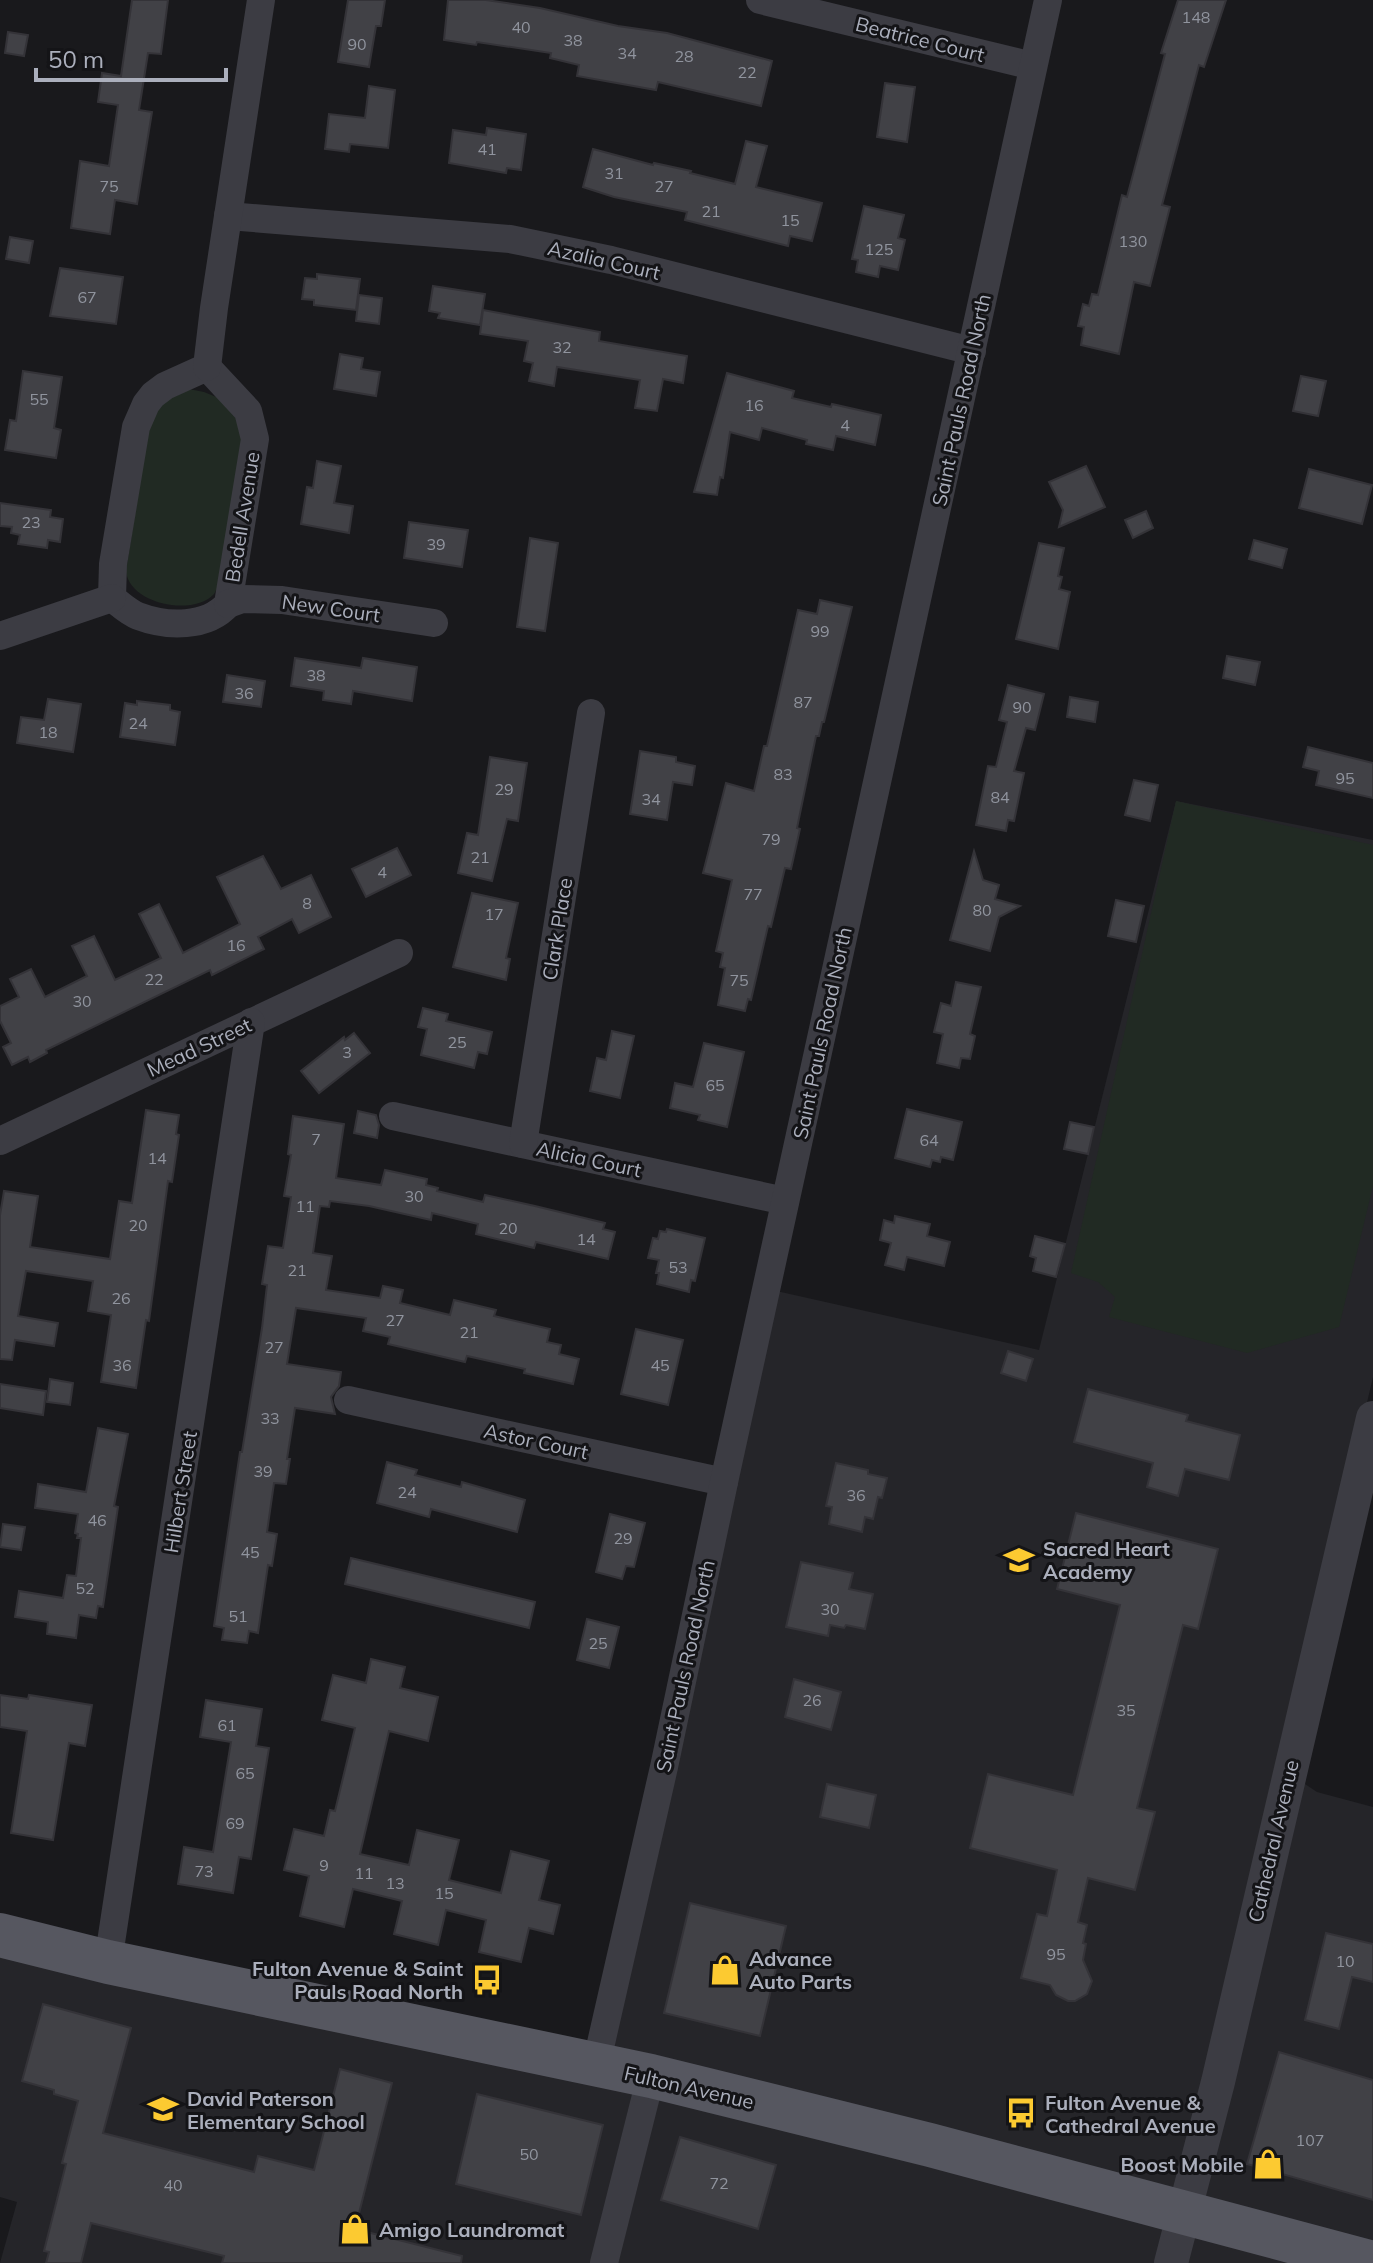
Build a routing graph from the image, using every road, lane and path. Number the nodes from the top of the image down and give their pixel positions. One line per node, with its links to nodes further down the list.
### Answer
1 (261, 0): 5 (street)
2 (760, 0): 4 (street, Beatrice Court)
3 (1048, 0): 4 (street, Saint Pauls Road North)
4 (1033, 66): 6 (street, Saint Pauls Road North)
5 (228, 216): 6 (street, Azalia Court); 7 (street)
6 (972, 351): 18 (street, Saint Pauls Road North)
7 (207, 367): 8 (street); 9 (street, Bedell Avenue)
8 (112, 598): 9 (street, Bedell Avenue); 11 (street)
9 (228, 604): 10 (street, New Court)
10 (434, 623)
11 (0, 636)
12 (591, 713): 17 (street, Clark Place)
13 (399, 953): 14 (street, Mead Street)
14 (251, 1022): 16 (street, Mead Street); 23 (street, Hilbert Street)
15 (393, 1116): 17 (street, Alicia Court)
16 (0, 1141)
17 (523, 1144): 18 (street, Alicia Court)
18 (785, 1201): 21 (street, Saint Pauls Road North)
19 (348, 1400): 21 (street, Astor Court)
20 (1373, 1418): 26 (street, Cathedral Avenue)
21 (724, 1482): 24 (street, Saint Pauls Road North)
22 (0, 1935): 23 (main road, Fulton Avenue)
23 (108, 1962): 24 (main road, Fulton Avenue)
24 (596, 2065): 25 (main road, Fulton Avenue)
25 (651, 2076): 26 (main road, Fulton Avenue); 27 (street)
26 (1184, 2213): 28 (street, Cathedral Avenue); 29 (main road, Fulton Avenue)
27 (604, 2263)
28 (1171, 2263)
29 (1373, 2263)

